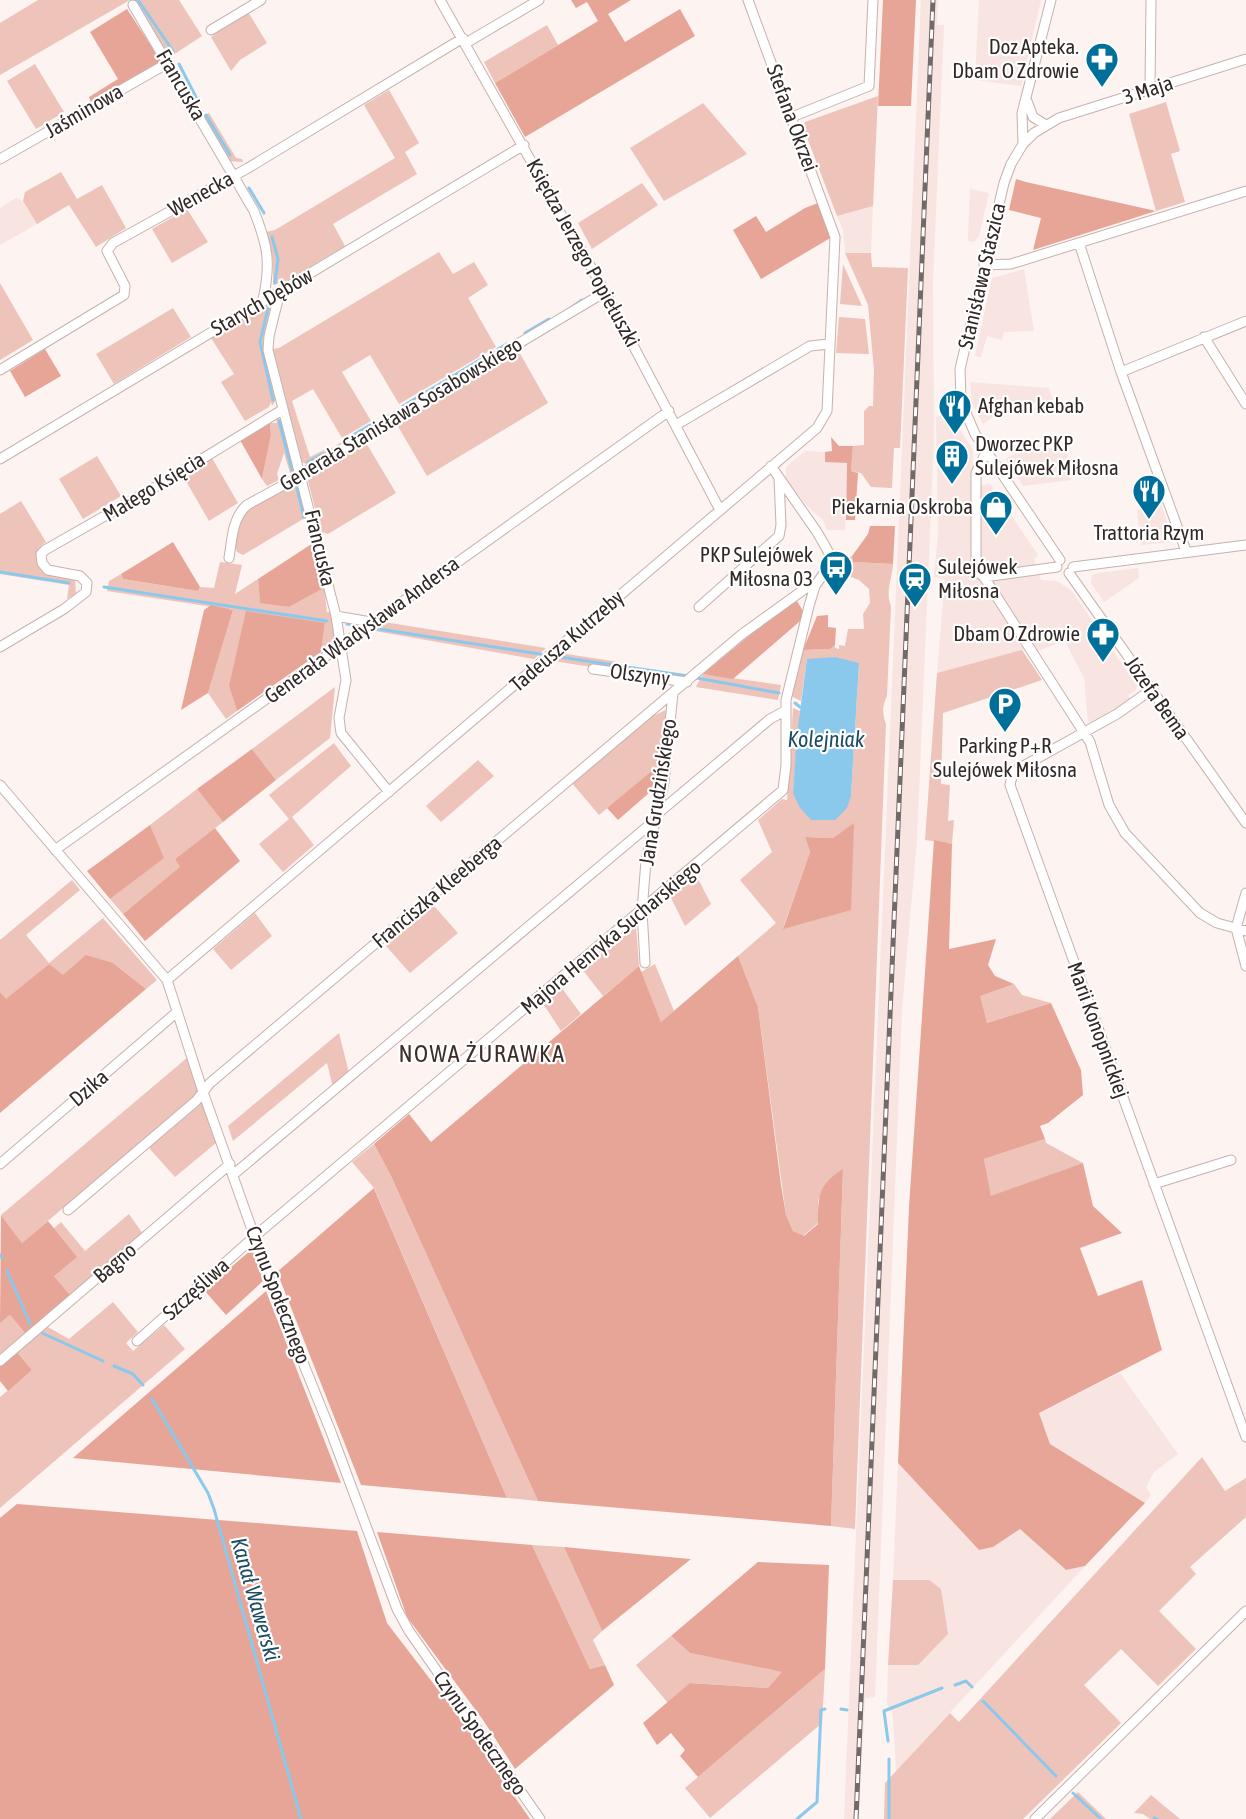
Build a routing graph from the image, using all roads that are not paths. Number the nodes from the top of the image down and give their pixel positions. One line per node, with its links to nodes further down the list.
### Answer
1 (261, 0): 9 (street)
2 (441, 0): 10 (street, Księdza Jerzego Popiełuszki)
3 (539, 0): 10 (street, Wenecka)
4 (748, 0): 15 (street, Stefana Okrzei)
5 (873, 0): 15 (street)
6 (1051, 0): 14 (street)
7 (1151, 0): 13 (street)
8 (133, 5): 12 (street, Francuska)
9 (211, 30)
10 (464, 40): 18 (street, Księdza Jerzego Popiełuszki); 20 (street, Wenecka)
11 (1246, 59): 13 (street, 3 Maja)
12 (168, 63): 19 (street, Jaśminowa); 20 (street, Francuska)
13 (1150, 89): 16 (street, 3 Maja)
14 (1027, 101): 16 (street); 17 (street)
15 (792, 117): 22 (street, Stefana Okrzei)
16 (1046, 125): 17 (street, 3 Maja)
17 (1023, 144): 24 (street, Stanisława Staszica)
18 (524, 145): 25 (street, Starych Dębów); 26 (street, Księdza Jerzego Popiełuszki)
19 (0, 159)
20 (232, 175): 27 (street, Francuska); 31 (street, Wenecka)
21 (1246, 191): 23 (street)
22 (835, 237): 30 (street, Tadeusza Kutrzeby)
23 (1079, 243): 24 (street); 32 (street)
24 (984, 265): 37 (street, Stanisława Staszica)
25 (280, 292): 27 (street, Starych Dębów); 34 (street, Francuska)
26 (605, 292): 35 (street, Księdza Jerzego Popiełuszki); 40 (street, Generała Stanisława Sosabowskiego)
27 (263, 300): 38 (street, Starych Dębów)
28 (1246, 321): 29 (street)
29 (1204, 337): 32 (street); 33 (street)
30 (829, 344): 36 (street); 39 (street, Tadeusza Kutrzeby)
31 (0, 370)
32 (1121, 372): 44 (street)
33 (1246, 404)
34 (282, 410): 40 (street, Francuska); 55 (street, Małego Księcia)
35 (669, 411): 36 (street, Księdza Jerzego Popiełuszki); 53 (street, Generała Władysława Andersa)
36 (676, 425): 42 (street, Księdza Jerzego Popiełuszki)
37 (986, 452): 47 (street); 49 (street)
38 (0, 459)
39 (771, 466): 41 (street); 42 (street, Tadeusza Kutrzeby)
40 (302, 475): 46 (street, Generała Stanisława Sosabowskiego); 52 (street, Francuska)
41 (779, 478): 50 (street, Majora Henryka Sucharskiego); 51 (street)
42 (720, 510): 63 (street, Tadeusza Kutrzeby)
43 (1246, 544): 44 (street); 45 (street)
44 (1186, 551): 48 (street)
45 (1246, 556)
46 (229, 558)
47 (1059, 564): 48 (street); 49 (street)
48 (1071, 570): 58 (street, Józefa Bema)
49 (984, 577): 61 (street)
50 (816, 586): 57 (street, Franciszka Kleeberga); 60 (street, Majora Henryka Sucharskiego)
51 (699, 607)
52 (336, 616): 53 (street); 54 (street, Francuska)
53 (371, 622): 54 (street, Generała Władysława Andersa)
54 (340, 646): 63 (street, Francuska); 66 (street, Generała Władysława Andersa)
55 (0, 647)
56 (593, 669): 57 (street, Olszyny)
57 (687, 682): 59 (street, Franciszka Kleeberga)
58 (1151, 690): 61 (street, Marii Konopnickiej); 65 (street, Józefa Bema)
59 (673, 693): 64 (street, Jana Grudzińskiego); 75 (street, Franciszka Kleeberga)
60 (785, 711): 64 (street); 68 (street, Majora Henryka Sucharskiego)
61 (1084, 732): 69 (street); 80 (street, Marii Konopnickiej)
62 (0, 785): 66 (street, Czynu Społecznego)
63 (389, 792): 73 (street, Tadeusza Kutrzeby)
64 (655, 818): 68 (street, Jana Grudzińskiego); 79 (street)
65 (1246, 823)
66 (55, 850): 73 (street, Czynu Społecznego)
67 (1246, 893): 69 (street)
68 (642, 910): 71 (street, Jana Grudzińskiego); 82 (street, Majora Henryka Sucharskiego)
69 (1236, 928): 70 (street); 72 (street)
70 (1246, 931)
71 (645, 963)
72 (1246, 966)
73 (167, 980): 74 (street, Czynu Społecznego)
74 (177, 1012): 75 (street, Czynu Społecznego); 77 (street, Dzika)
75 (203, 1092): 78 (street, Czynu Społecznego); 81 (street, Franciszka Kleeberga)
76 (1231, 1160): 80 (street)
77 (0, 1164)
78 (230, 1164): 79 (street, Czynu Społecznego); 84 (street, Bagno)
79 (234, 1174): 82 (street, Czynu Społecznego)
80 (1154, 1184): 85 (street, Marii Konopnickiej)
81 (68, 1210)
82 (255, 1236): 83 (street, Szczęśliwa); 87 (street, Czynu Społecznego)
83 (136, 1341)
84 (0, 1361)
85 (1246, 1437)
86 (1246, 1611): 88 (street)
87 (540, 1819)
88 (1035, 1819)

